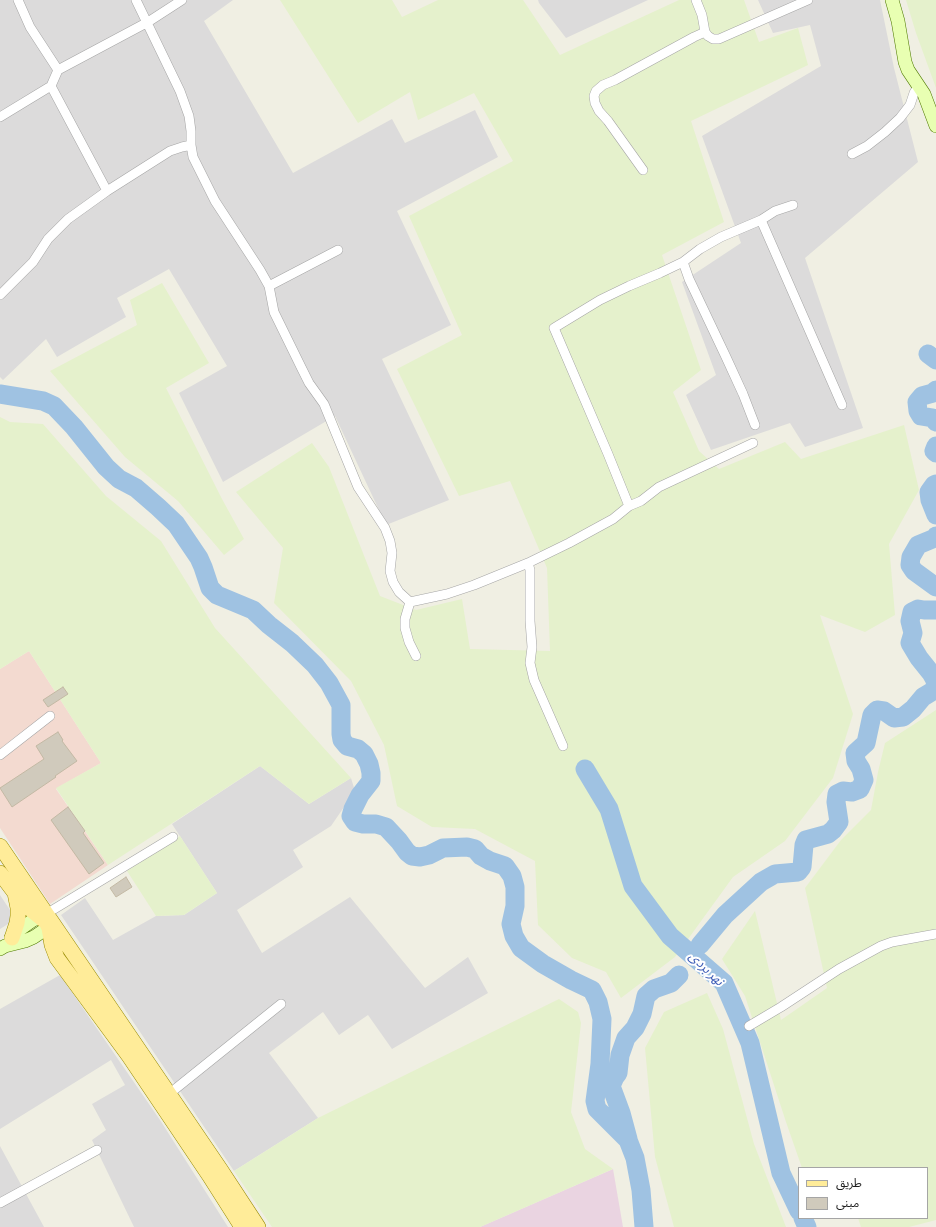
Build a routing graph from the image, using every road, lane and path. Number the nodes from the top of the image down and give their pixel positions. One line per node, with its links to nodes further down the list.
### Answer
1 (18, 0): 9 (street)
2 (136, 0): 7 (street)
3 (182, 0): 7 (street)
4 (696, 0): 8 (street)
5 (808, 0): 8 (street)
6 (892, 0): 10 (street)
7 (148, 22): 9 (street); 14 (street)
8 (705, 32): 16 (street)
9 (58, 70): 11 (street)
10 (919, 85): 13 (street); 15 (street)
11 (51, 86): 12 (street); 17 (street)
12 (0, 117)
13 (936, 126)
14 (191, 145): 17 (street); 22 (street)
15 (852, 154)
16 (643, 170)
17 (107, 191): 23 (street)
18 (794, 205): 19 (street)
19 (761, 220): 21 (street); 24 (street)
20 (338, 250): 22 (street)
21 (683, 262): 25 (street); 27 (street)
22 (269, 286): 29 (street)
23 (0, 295)
24 (842, 405)
25 (755, 425)
26 (753, 443): 27 (street)
27 (629, 506): 28 (street)
28 (528, 563): 29 (street); 32 (street)
29 (410, 602): 30 (street)
30 (416, 656)
31 (50, 716): 33 (street)
32 (563, 746)
33 (0, 755)
34 (173, 837): 38 (street)
35 (0, 846): 38 (main road)
36 (0, 873): 37 (main road)
37 (15, 893): 38 (main road); 40 (main road)
38 (47, 921): 40 (street); 41 (main road)
39 (936, 934): 43 (street)
40 (6, 944)
41 (79, 975): 44 (main road); 46 (main road)
42 (281, 1004): 44 (street)
43 (749, 1026)
44 (169, 1094): 46 (main road)
45 (97, 1150): 47 (street)
46 (204, 1156): 48 (main road); 49 (main road)
47 (0, 1203)
48 (242, 1227)
49 (258, 1227)

